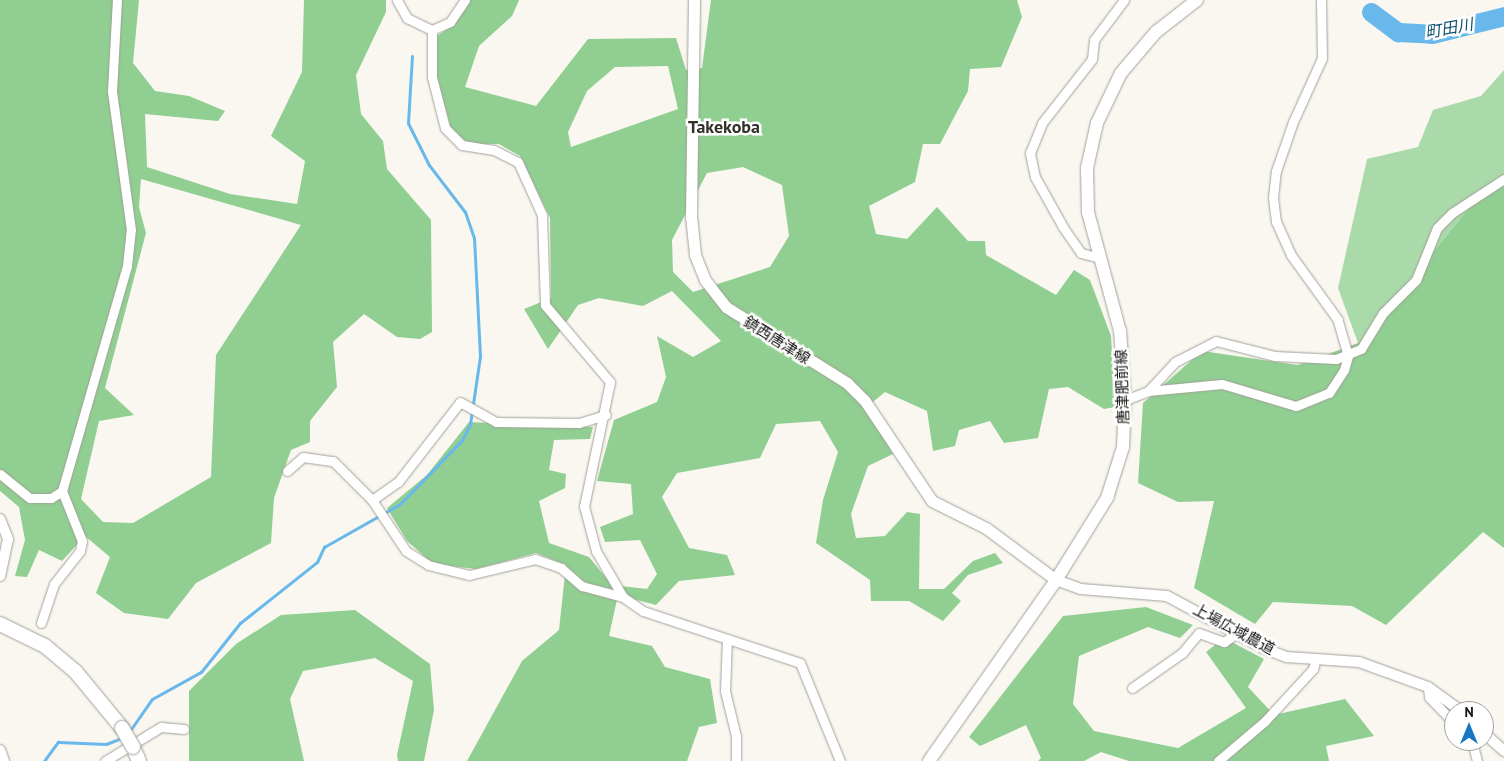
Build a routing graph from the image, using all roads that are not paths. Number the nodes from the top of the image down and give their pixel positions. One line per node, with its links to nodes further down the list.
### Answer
1 (117, 0): 17 (street)
2 (397, 0): 8 (street)
3 (465, 0): 8 (street)
4 (694, 0): 21 (main road, 鎮西唐津線)
5 (1124, 0): 10 (street)
6 (1197, 0): 10 (main road, 唐津肥前線)
7 (1321, 0): 11 (street)
8 (432, 30): 14 (street)
9 (1504, 179): 11 (street)
10 (1100, 258): 13 (main road, 唐津肥前線)
11 (1348, 356): 12 (street); 12 (street)
12 (1148, 391): 13 (street)
13 (1125, 400): 21 (main road, 唐津肥前線)
14 (606, 414): 18 (street); 22 (street)
15 (287, 471): 18 (street)
16 (0, 474): 17 (street)
17 (62, 491): 23 (street)
18 (374, 503): 22 (street)
19 (0, 519): 20 (street)
20 (0, 576)
21 (1056, 580): 25 (street, 上場広域農道); 41 (main road, 唐津肥前線)
22 (623, 597): 26 (street)
23 (41, 623)
24 (0, 624): 38 (highway, bridge)
25 (1237, 632): 27 (street, 上場広域農道); 29 (street)
26 (727, 639): 39 (street); 40 (street)
27 (1316, 658): 28 (street, 上場広域農道); 42 (street)
28 (1428, 687): 30 (street, 上場広域農道); 31 (street)
29 (1132, 688)
30 (1447, 701)
31 (1444, 713)
32 (184, 729): 37 (street)
33 (1494, 742): 35 (street)
34 (0, 750): 36 (street)
35 (1504, 751)
36 (4, 761)
37 (104, 761)
38 (139, 761)
39 (736, 761)
40 (840, 761)
41 (929, 761)
42 (1218, 761)

